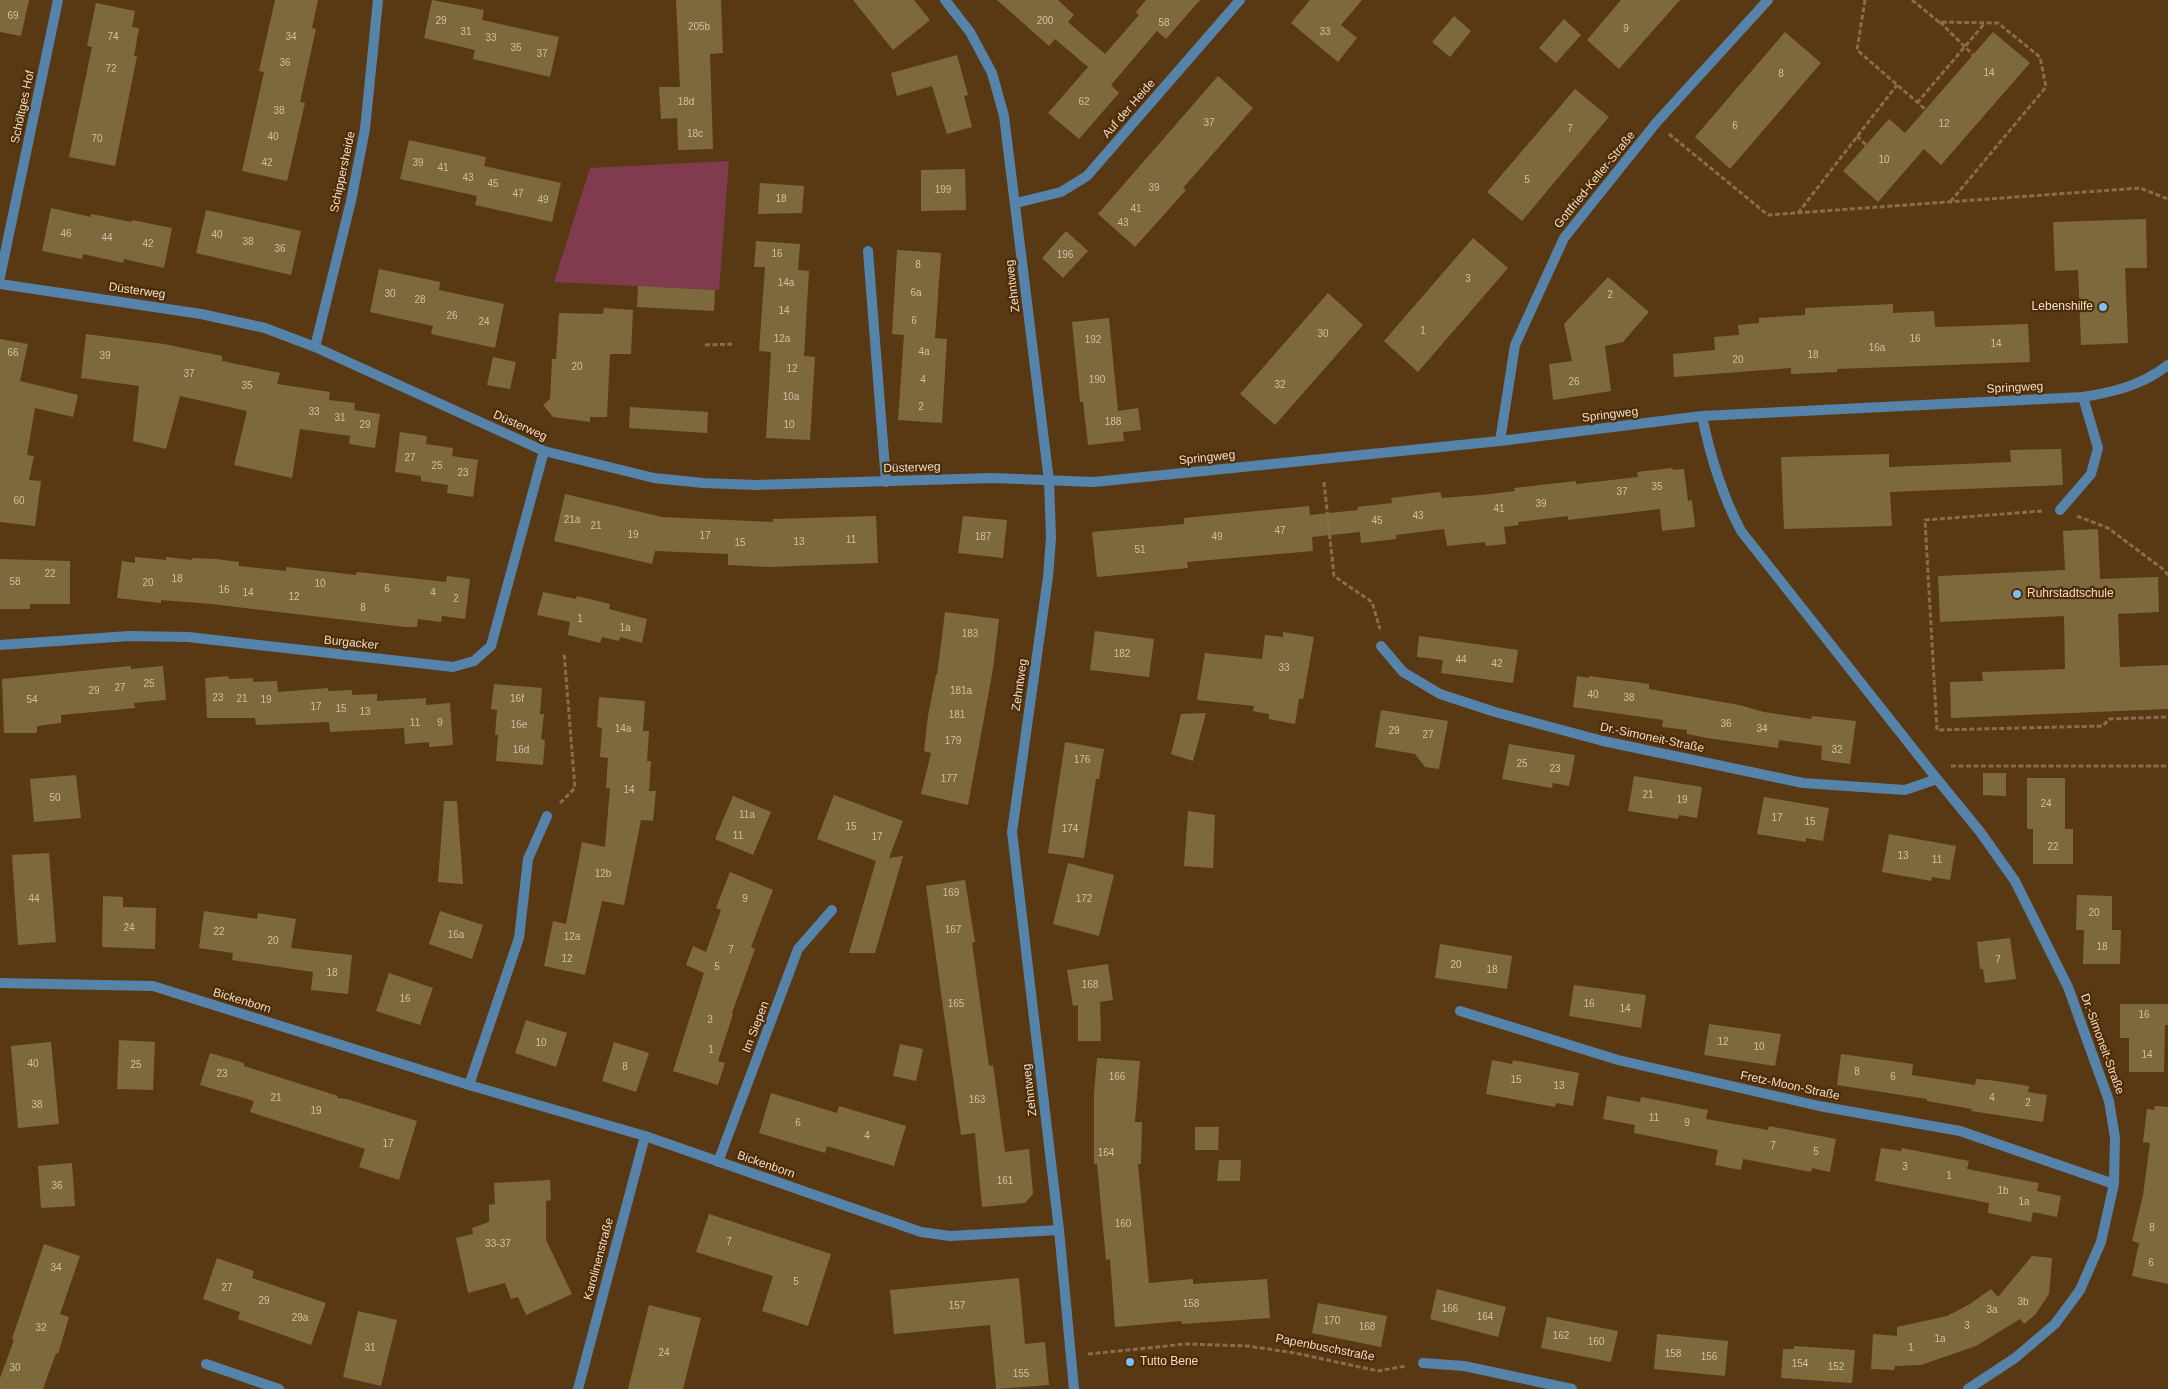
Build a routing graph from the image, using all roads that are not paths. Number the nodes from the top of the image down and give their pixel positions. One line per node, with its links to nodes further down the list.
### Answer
1 (58, 0): 8 (street, Schöltges Hof)
2 (378, 0): 10 (street, Schippersheide)
3 (945, 0): 6 (street, Zehntweg)
4 (1240, 0): 6 (street, Auf der Heide)
5 (1768, 0): 14 (street, Gottfried-Keller-Straße)
6 (1016, 203): 16 (street, Zehntweg)
7 (868, 251): 17 (street)
8 (0, 277)
9 (0, 284): 10 (street, Düsterweg)
10 (315, 347): 15 (street, Düsterweg)
11 (2168, 365): 12 (street, Springweg)
12 (2083, 398): 13 (street, Springweg); 18 (street)
13 (1702, 416): 14 (street, Springweg); 21 (street, Dr.-Simoneit-Straße)
14 (1500, 441): 16 (street, Springweg)
15 (544, 450): 17 (street, Düsterweg); 19 (street, Burgacker)
16 (1049, 481): 17 (street, Düsterweg); 30 (street, Zehntweg)
17 (886, 482)
18 (2060, 510)
19 (0, 645)
20 (1381, 646): 21 (street, Dr.-Simoneit-Straße)
21 (1937, 779): 29 (street, Dr.-Simoneit-Straße)
22 (547, 816): 26 (street)
23 (832, 910): 28 (street, Im Siepen)
24 (0, 983): 26 (street, Bickenborn)
25 (1460, 1011): 29 (street, Fretz-Moon-Straße)
26 (469, 1085): 27 (street, Bickenborn)
27 (645, 1136): 28 (street, Bickenborn); 34 (street, Karolinenstraße)
28 (718, 1162): 30 (street, Bickenborn)
29 (2114, 1184): 37 (street, Dr.-Simoneit-Straße)
30 (1059, 1230): 35 (street, Zehntweg)
31 (1423, 1363): 36 (street)
32 (206, 1364): 33 (street)
33 (279, 1389)
34 (578, 1389)
35 (1074, 1389)
36 (1572, 1389)
37 (1968, 1389)

